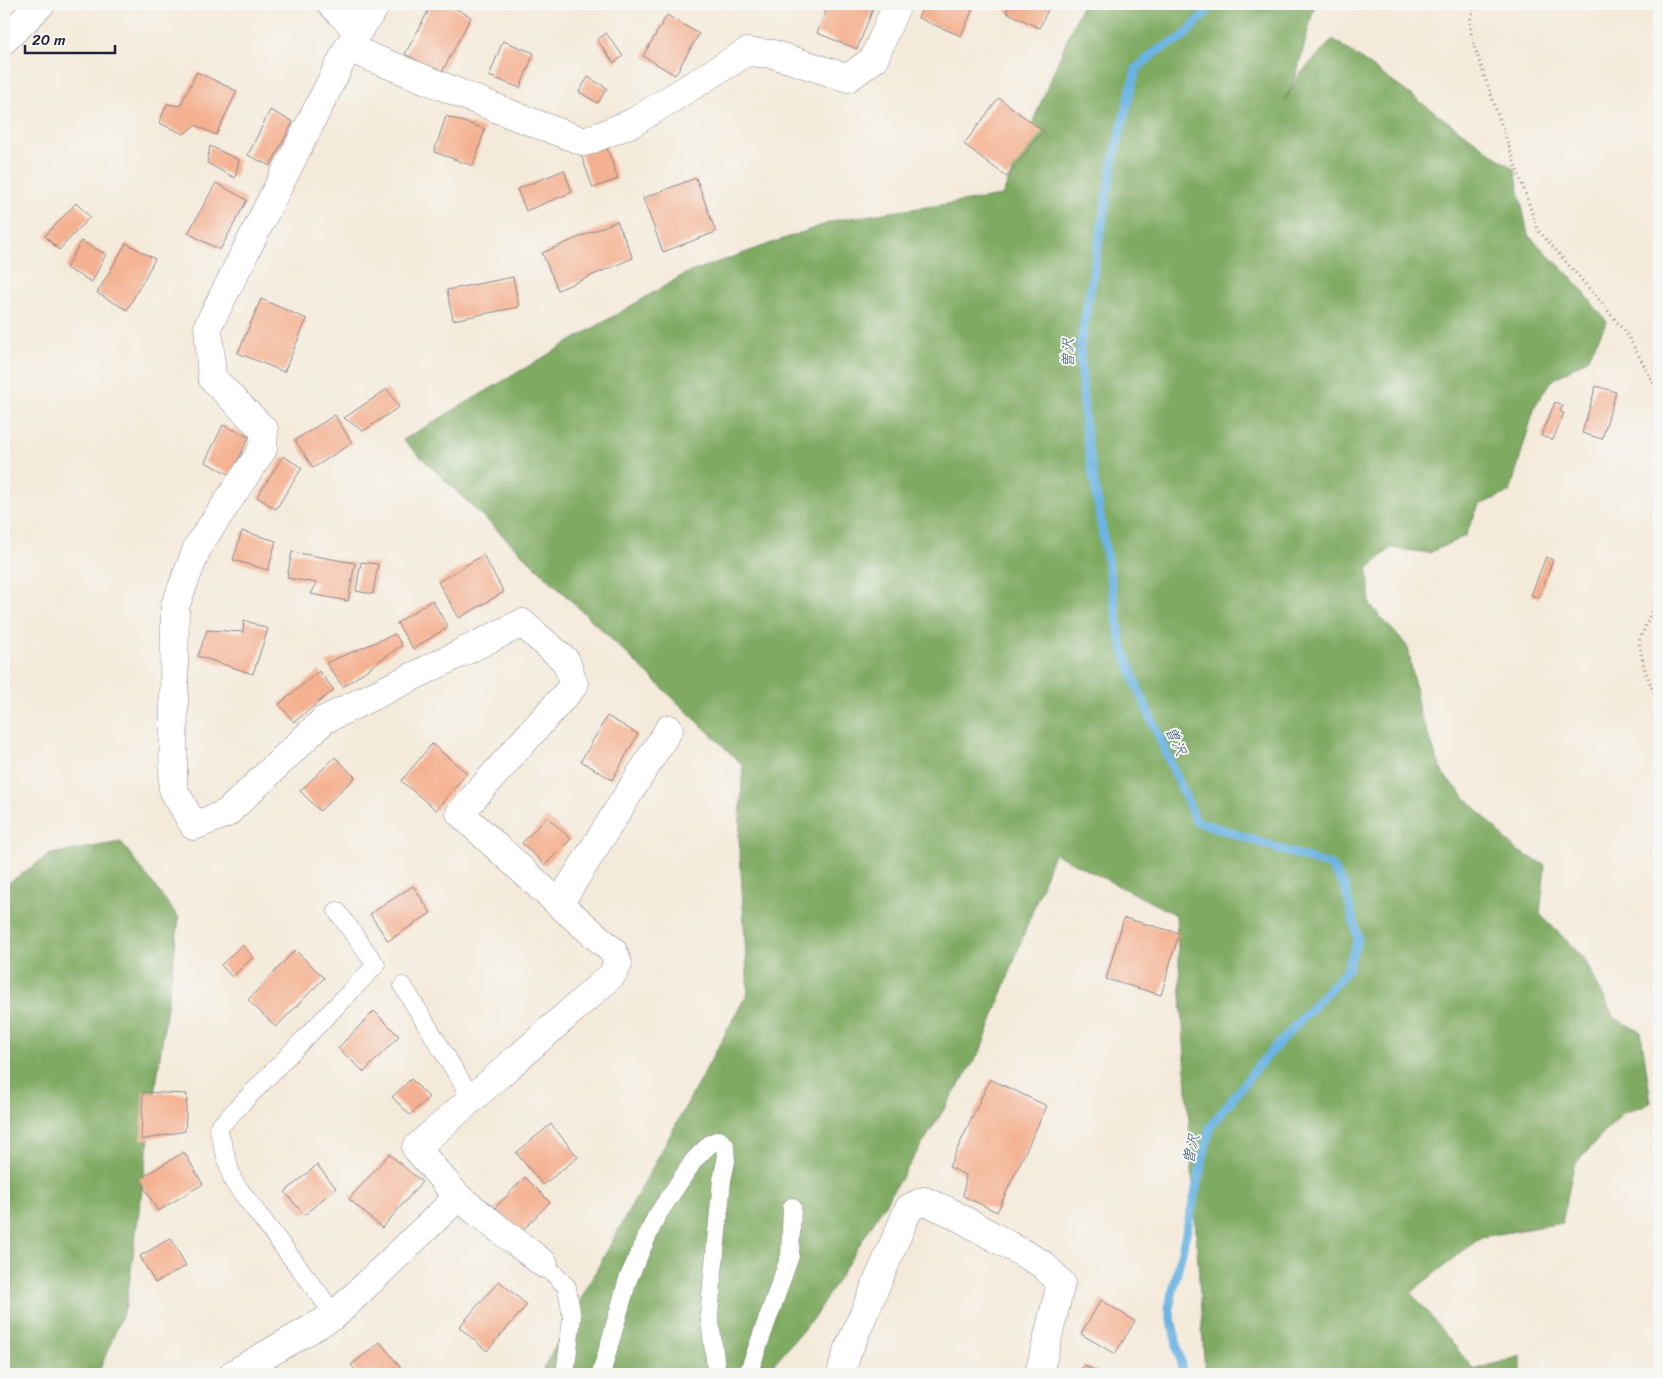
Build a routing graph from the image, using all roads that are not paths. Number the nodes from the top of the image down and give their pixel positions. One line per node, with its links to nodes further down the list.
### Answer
1 (41, 4): 6 (street)
2 (331, 4): 5 (street)
3 (377, 4): 5 (street)
4 (898, 4): 5 (street)
5 (353, 39): 8 (street)
6 (4, 40)
7 (669, 729): 8 (street)
8 (559, 904): 11 (street)
9 (337, 911): 15 (lane)
10 (403, 986): 11 (lane)
11 (472, 1099): 12 (street)
12 (458, 1197): 14 (street); 15 (street)
13 (792, 1207): 20 (lane)
14 (544, 1264): 17 (lane)
15 (335, 1314): 16 (street)
16 (234, 1374)
17 (565, 1374)
18 (601, 1374): 19 (lane)
19 (717, 1374)
20 (748, 1374)
21 (841, 1374): 22 (street)
22 (1039, 1374)

